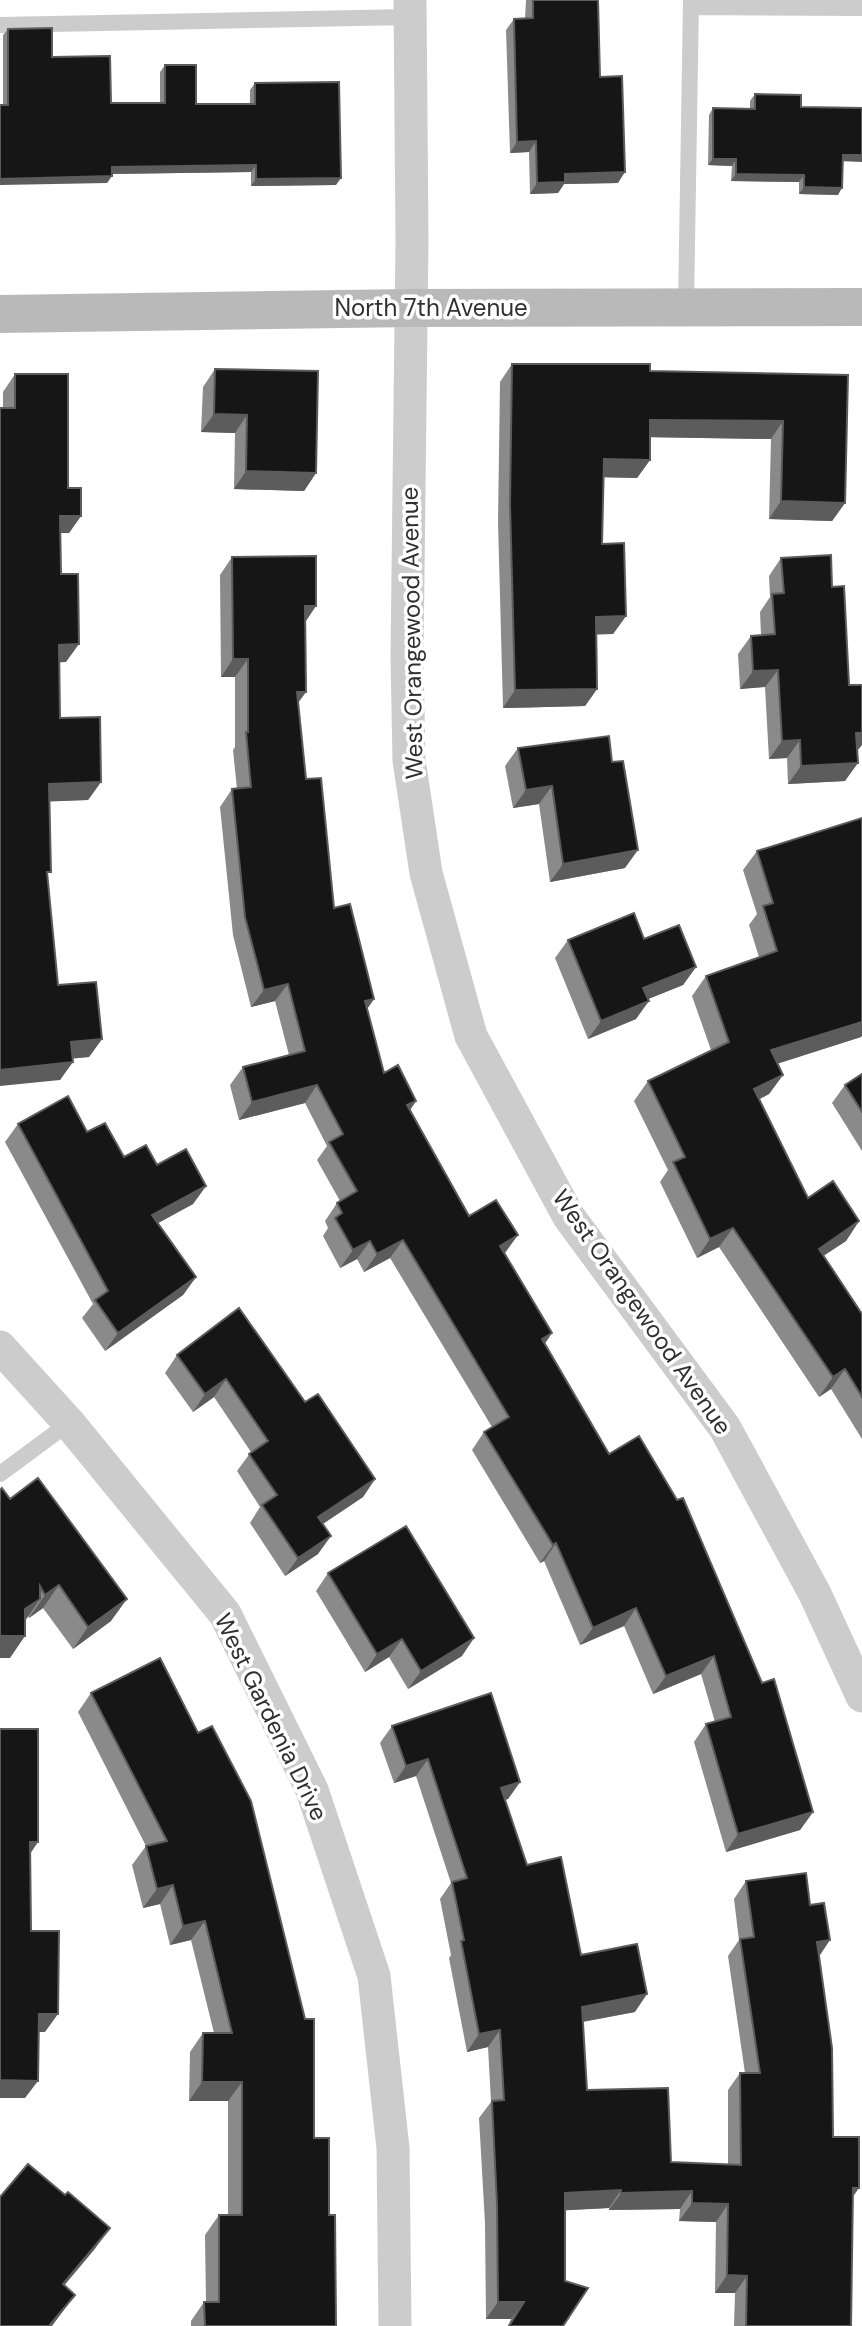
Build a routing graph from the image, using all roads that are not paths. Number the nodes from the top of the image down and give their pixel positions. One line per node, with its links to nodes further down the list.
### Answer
1 (691, 4): 2 (lane); 5 (lane)
2 (862, 8)
3 (410, 9): 4 (lane); 7 (street, West Orangewood Avenue)
4 (0, 25)
5 (686, 307): 6 (main road, North 7th Avenue); 7 (main road, North 7th Avenue)
6 (862, 307)
7 (412, 308): 8 (main road, North 7th Avenue); 12 (street, West Orangewood Avenue)
8 (0, 314)
9 (0, 1347): 10 (street, West Gardenia Drive)
10 (69, 1423): 11 (lane); 13 (street, West Gardenia Drive)
11 (0, 1474)
12 (862, 1696)
13 (395, 2326)

